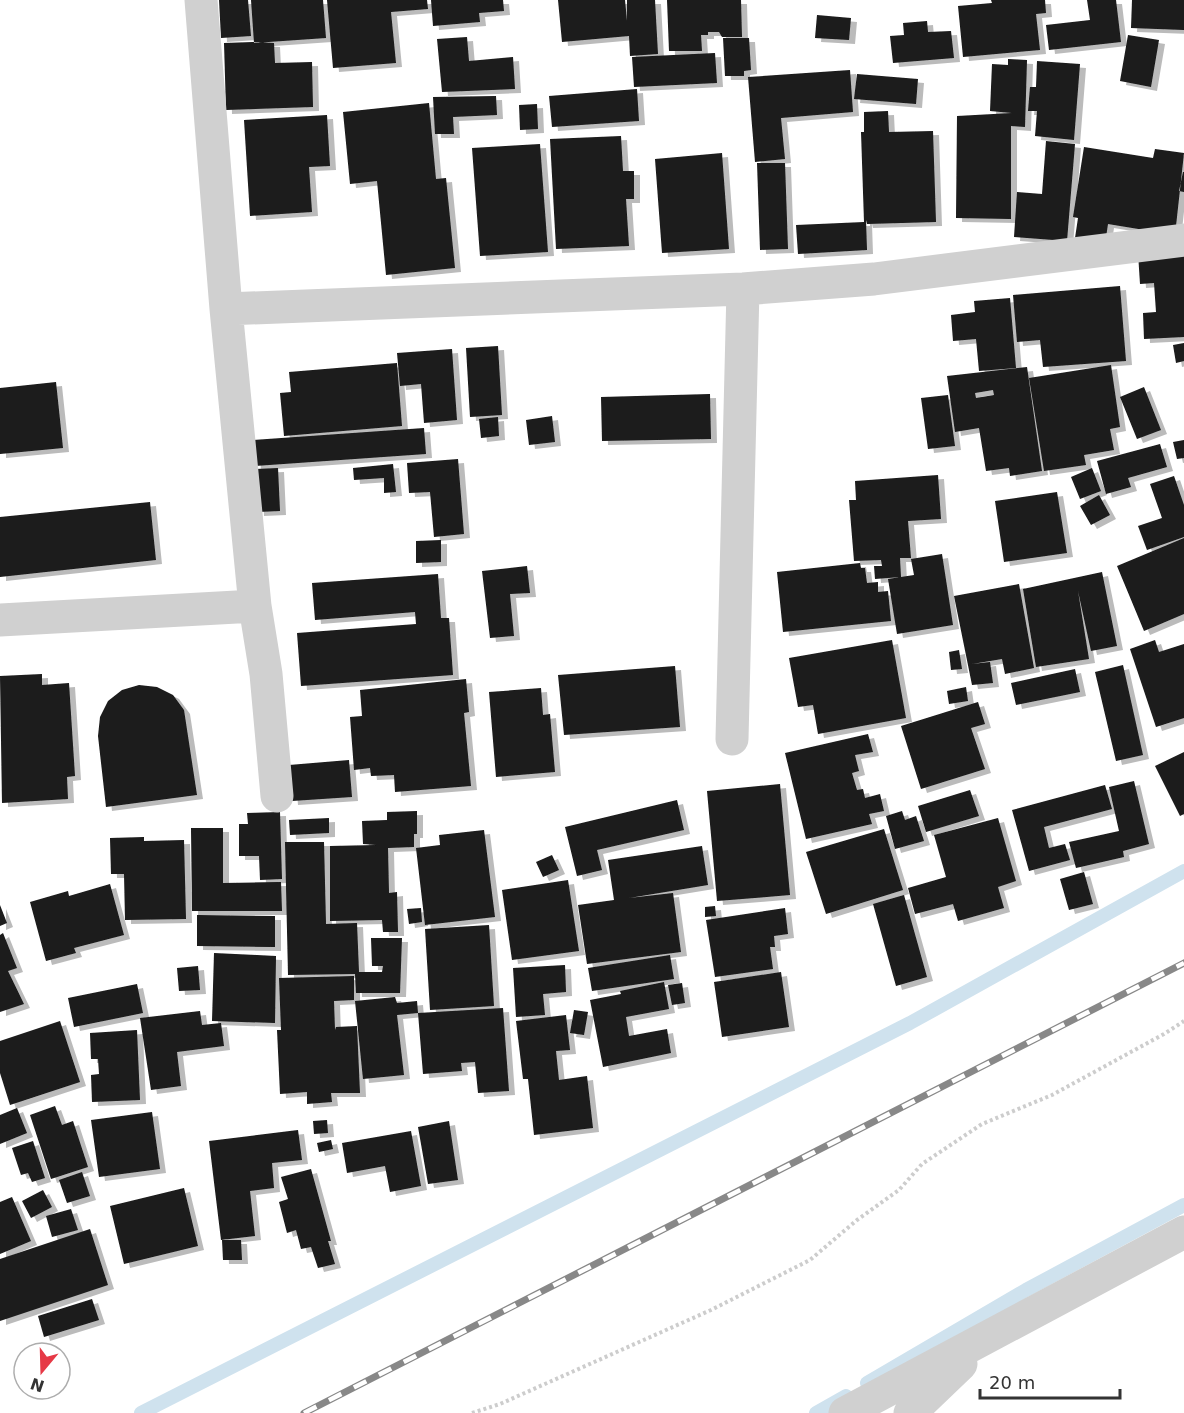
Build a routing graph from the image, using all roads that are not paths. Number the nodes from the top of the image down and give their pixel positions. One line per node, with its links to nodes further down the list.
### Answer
1 (201, 0): 4 (street)
2 (1184, 240): 3 (street)
3 (743, 289): 4 (street); 7 (street)
4 (226, 309): 5 (street)
5 (255, 606): 6 (street); 8 (street)
6 (0, 620)
7 (732, 739)
8 (278, 796)
9 (1184, 1232): 10 (street)
10 (986, 1339): 11 (street); 12 (street)
11 (845, 1413)
12 (910, 1413)

